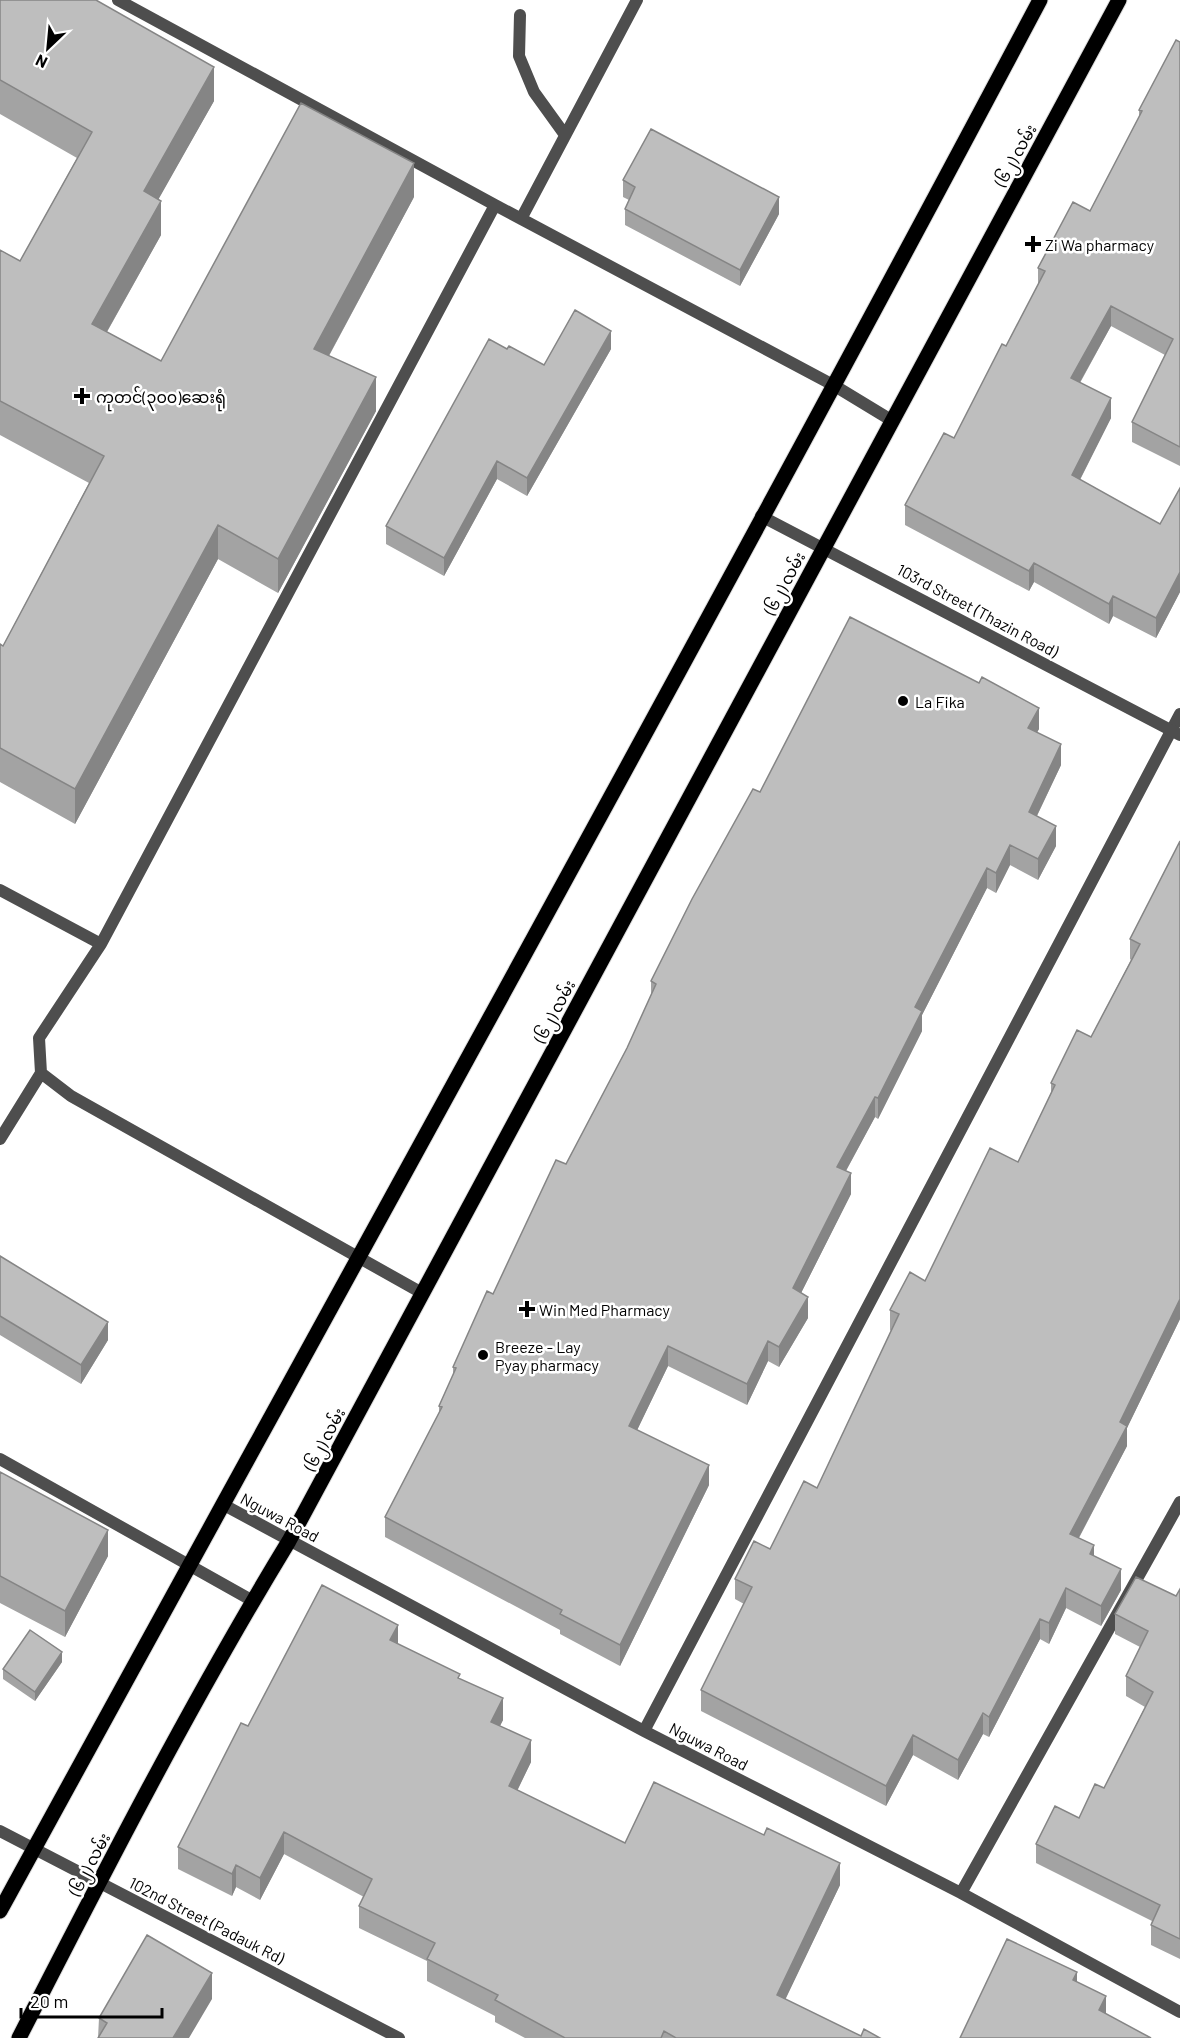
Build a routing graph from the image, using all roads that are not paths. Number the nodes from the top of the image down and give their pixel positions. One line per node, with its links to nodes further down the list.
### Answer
1 (118, 0): 7 (street)
2 (637, 0): 6 (street)
3 (1040, 0): 9 (main road)
4 (1119, 0): 10 (main road, (၆၂) လမ်း)
5 (520, 15): 6 (street)
6 (565, 135): 8 (street)
7 (495, 205): 8 (street); 16 (street)
8 (521, 219): 9 (street)
9 (835, 386): 10 (street); 11 (main road)
10 (891, 420): 12 (main road, (၆၂) လမ်း)
11 (761, 516): 12 (street, 103rd Street (Thazin Road)); 19 (main road)
12 (823, 548): 14 (street, 103rd Street (Thazin Road)); 20 (main road, (၆၂) လမ်း)
13 (1180, 714): 14 (street)
14 (1176, 733): 27 (street)
15 (0, 890): 16 (street)
16 (101, 944): 17 (street)
17 (41, 1073): 18 (street); 19 (street)
18 (0, 1138)
19 (358, 1259): 20 (street); 23 (main road)
20 (422, 1293): 24 (main road, (၆၂) လမ်း)
21 (0, 1459): 25 (street)
22 (1180, 1502): 31 (street)
23 (224, 1505): 24 (street, Nguwa Road); 25 (main road)
24 (289, 1541): 26 (main road, (၆၂) လမ်း); 27 (street, Nguwa Road)
25 (189, 1564): 26 (street); 29 (main road)
26 (253, 1601): 30 (main road, (၆၂) လမ်း)
27 (644, 1731): 31 (street, Nguwa Road)
28 (0, 1831): 29 (street, 102nd Street (Padauk Rd))
29 (35, 1848): 30 (street, 102nd Street (Padauk Rd)); 32 (main road)
30 (99, 1882): 34 (main road, (၆၂) လမ်း); 35 (street, 102nd Street (Padauk Rd))
31 (961, 1893): 33 (street, Nguwa Road)
32 (0, 1911)
33 (1180, 2012)
34 (20, 2038)
35 (399, 2038)

